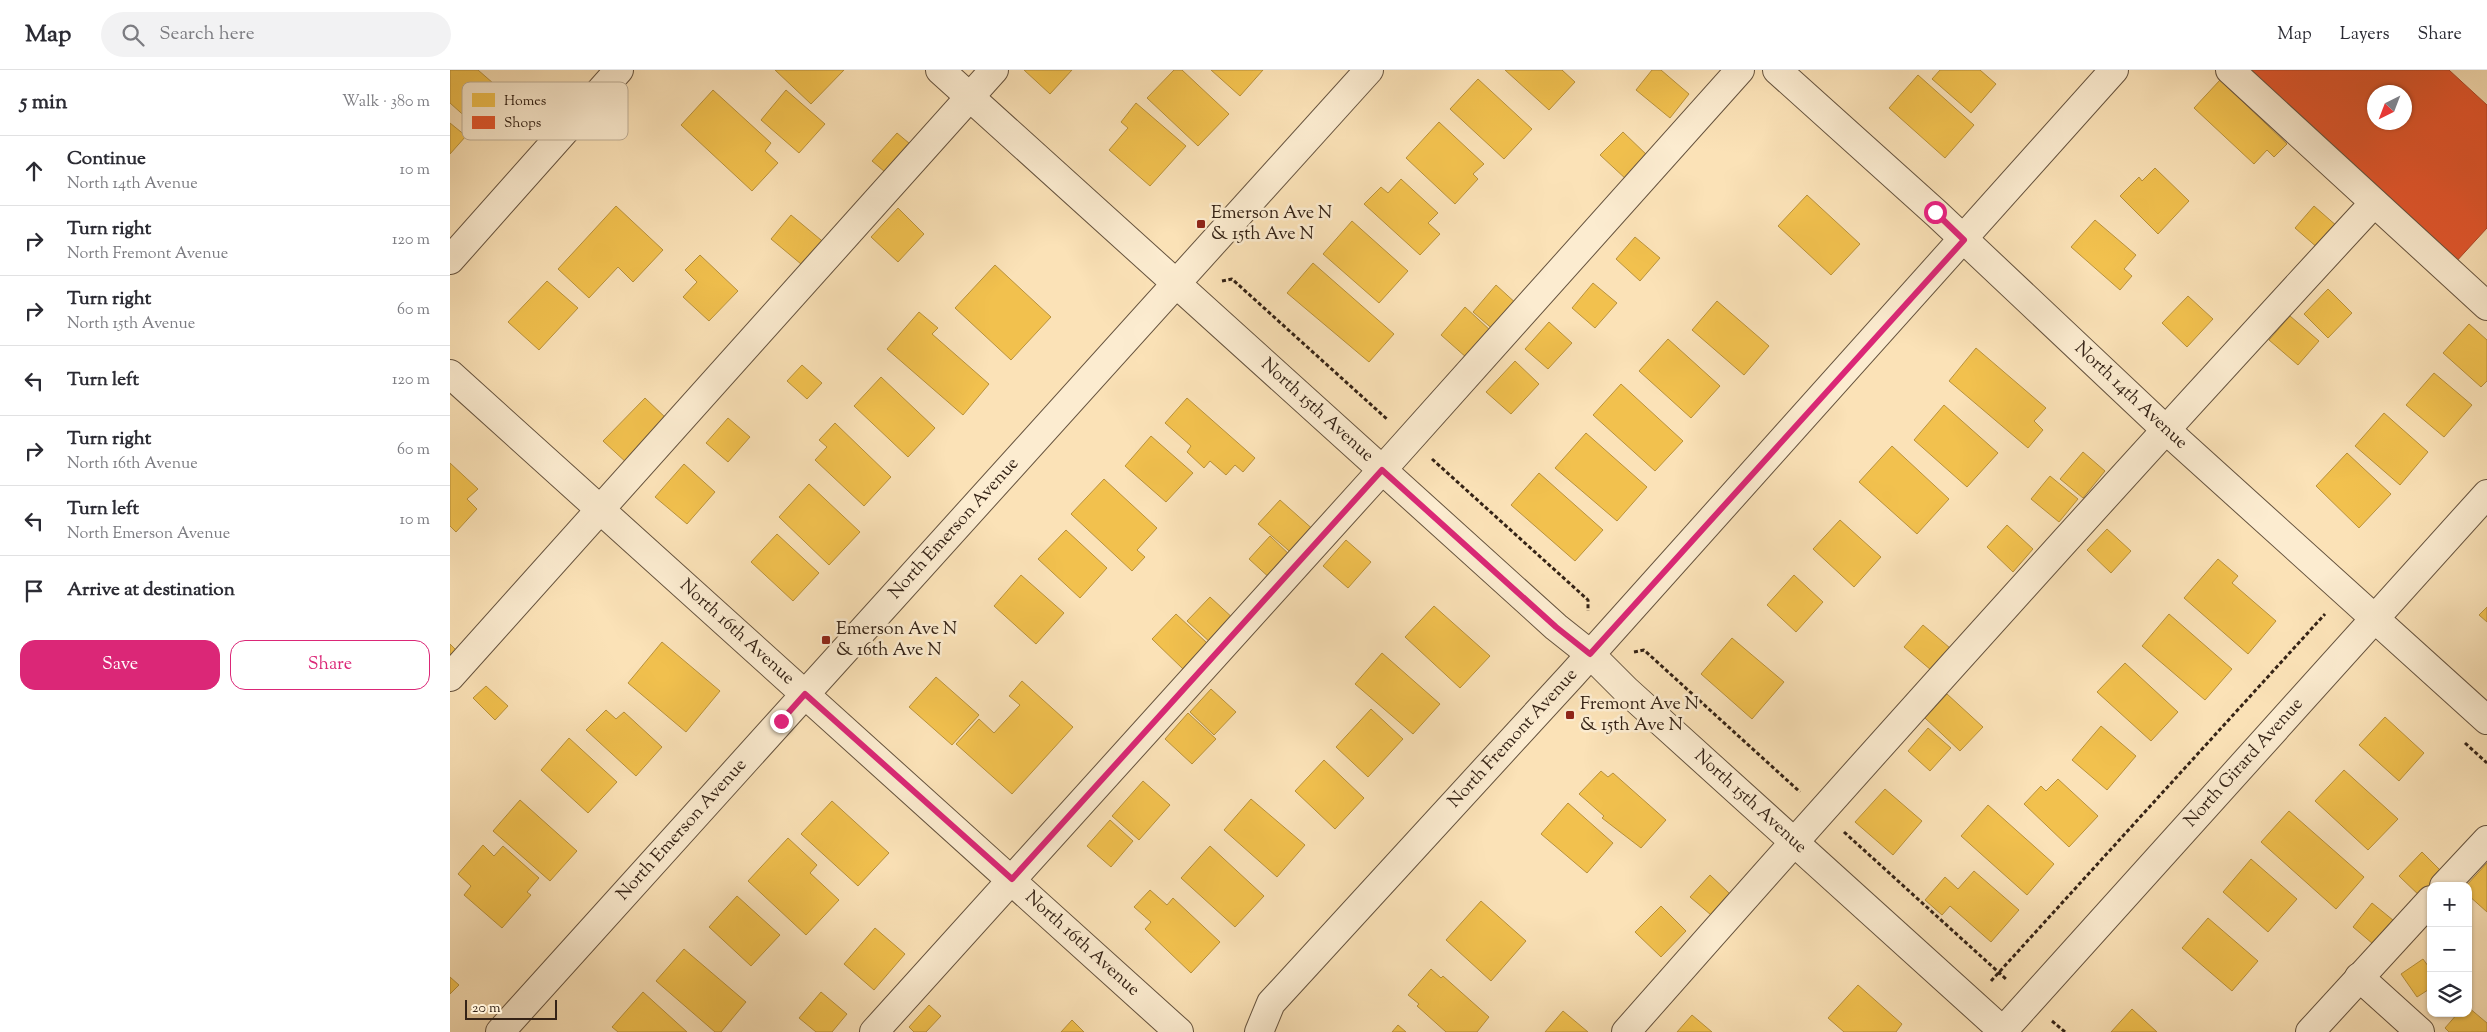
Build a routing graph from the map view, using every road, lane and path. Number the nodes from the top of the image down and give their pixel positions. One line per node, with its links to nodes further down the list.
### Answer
1 (619, 70): 9 (street)
2 (940, 70): 10 (street, North 15th Avenue)
3 (994, 70): 10 (street)
4 (1369, 70): 15 (street, North Emerson Avenue)
5 (1740, 70): 19 (street)
6 (1777, 70): 13 (street, North 14th Avenue)
7 (2114, 70): 13 (street, North Fremont Avenue)
8 (2230, 70): 12 (street)
9 (608, 82)
10 (970, 97): 15 (street, North 15th Avenue); 21 (street)
11 (557, 140): 14 (street)
12 (2374, 203): 16 (street); 18 (street)
13 (1964, 240): 18 (street, North 14th Avenue); 24 (street, North Fremont Avenue)
14 (450, 260)
15 (1176, 284): 19 (street, North 15th Avenue); 26 (street, North Emerson Avenue)
16 (2487, 306)
17 (450, 374): 21 (street, North 16th Avenue)
18 (2165, 429): 23 (street, North 14th Avenue); 29 (street)
19 (1382, 470): 24 (street, North 15th Avenue); 30 (street)
20 (2487, 494): 23 (street, North Girard Avenue)
21 (601, 510): 25 (street); 26 (street, North 16th Avenue)
22 (2330, 608): 34 (path)
23 (2374, 618): 27 (street, North 14th Avenue); 41 (street, North Girard Avenue)
24 (1590, 654): 29 (street, North 15th Avenue); 39 (street, North Fremont Avenue)
25 (450, 677)
26 (805, 694): 30 (street, North 16th Avenue); 36 (street, North Emerson Avenue)
27 (2487, 720)
28 (2487, 840): 31 (street)
29 (1794, 842): 40 (street); 41 (street, North 15th Avenue)
30 (1012, 879): 37 (street); 38 (street, North 16th Avenue)
31 (2448, 882)
32 (2427, 904): 33 (street)
33 (2359, 977): 43 (street); 44 (street)
34 (1991, 981)
35 (2050, 1018): 42 (path)
36 (500, 1032)
37 (874, 1032)
38 (1179, 1032)
39 (1259, 1032)
40 (1626, 1032)
41 (2003, 1032)
42 (2064, 1032)
43 (2310, 1032)
44 (2420, 1032)

